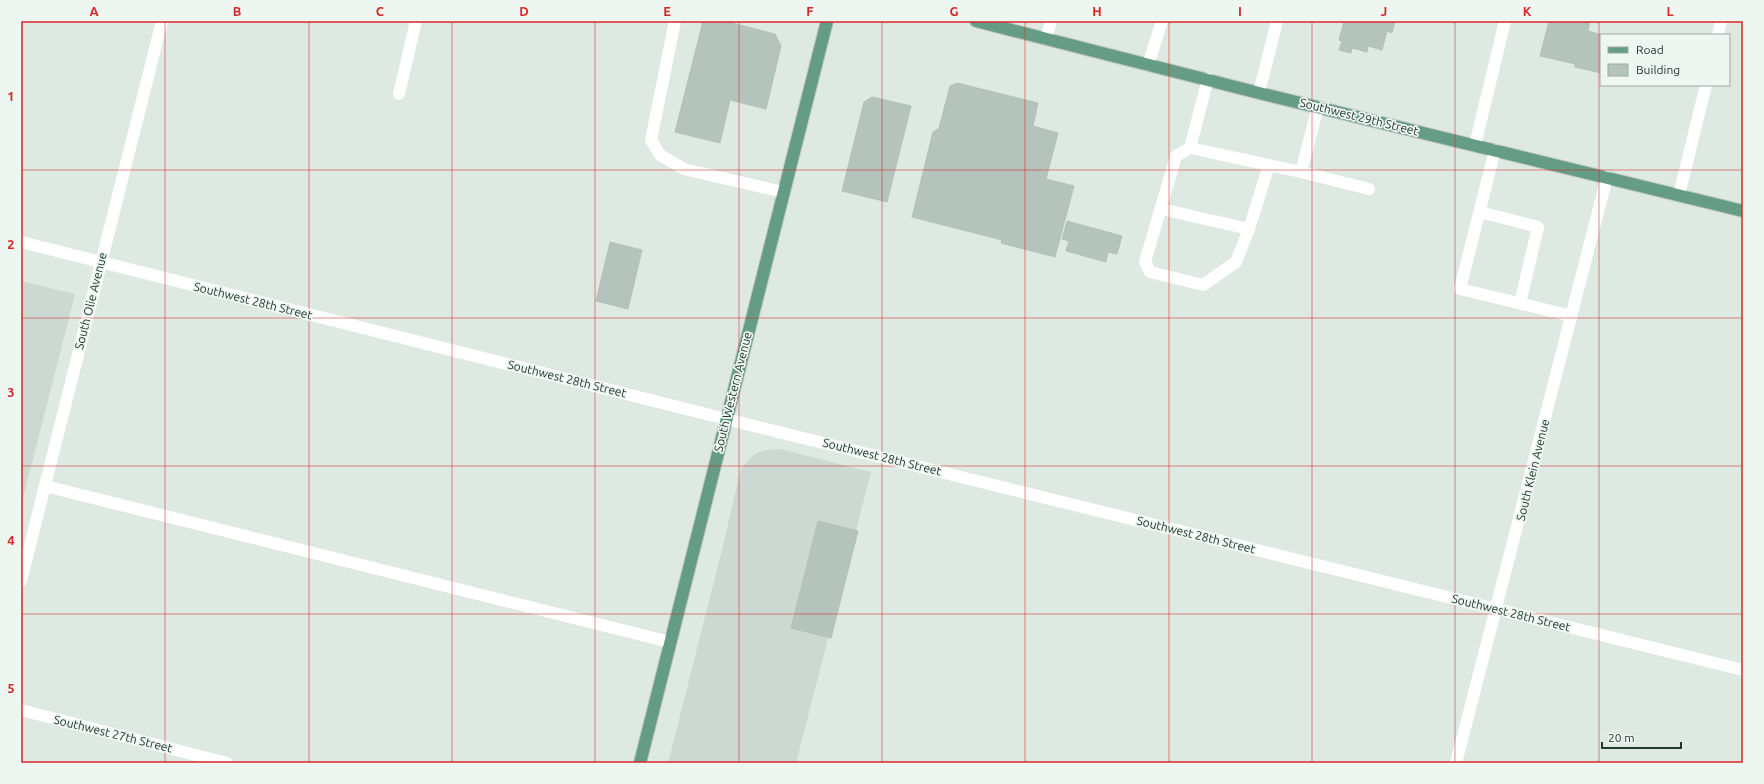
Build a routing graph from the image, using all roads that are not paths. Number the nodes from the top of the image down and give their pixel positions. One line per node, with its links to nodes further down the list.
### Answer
1 (162, 21): 33 (street, South Olie Avenue)
2 (416, 21): 17 (street)
3 (675, 21): 26 (street)
4 (827, 21): 26 (main road, South Western Avenue)
5 (976, 21): 12 (main road, Southwest 29th Street)
6 (1051, 21): 12 (street)
7 (1162, 21): 13 (street)
8 (1277, 21): 16 (street)
9 (1505, 21): 19 (street)
10 (1721, 21): 11 (street)
11 (1718, 34)
12 (1046, 39): 13 (main road, Southwest 29th Street)
13 (1148, 65): 14 (main road, Southwest 29th Street)
14 (1208, 79): 16 (main road, Southwest 29th Street); 20 (street)
15 (1706, 86): 27 (street)
16 (1259, 93): 18 (main road, Southwest 29th Street)
17 (399, 94)
18 (1318, 107): 19 (main road, Southwest 29th Street); 23 (street)
19 (1475, 145): 21 (main road, Southwest 29th Street)
20 (1190, 148): 22 (street); 28 (street)
21 (1496, 150): 24 (main road, Southwest 29th Street); 30 (street)
22 (1269, 165): 23 (street); 31 (street)
23 (1301, 172): 25 (street)
24 (1608, 177): 27 (main road, Southwest 29th Street); 35 (street, South Klein Avenue)
25 (1369, 188)
26 (784, 192): 36 (main road, South Western Avenue)
27 (1679, 195): 29 (main road, Southwest 29th Street)
28 (1161, 209): 31 (street); 31 (street)
29 (1743, 210)
30 (1480, 212): 34 (street); 34 (street)
31 (1249, 229)
32 (21, 242): 33 (street, Southwest 28th Street)
33 (101, 262): 36 (street, Southwest 28th Street); 37 (street, South Olie Avenue)
34 (1520, 303): 35 (street)
35 (1572, 316): 39 (street, South Klein Avenue)
36 (726, 419): 39 (street, Southwest 28th Street); 40 (main road, South Western Avenue)
37 (45, 486): 38 (street, South Olie Avenue); 40 (street)
38 (21, 581)
39 (1497, 610): 41 (street, Southwest 28th Street); 45 (street, South Klein Avenue)
40 (670, 642): 44 (main road, South Western Avenue)
41 (1743, 670)
42 (21, 710): 43 (street, Southwest 27th Street)
43 (227, 763)
44 (640, 763)
45 (1456, 763)

